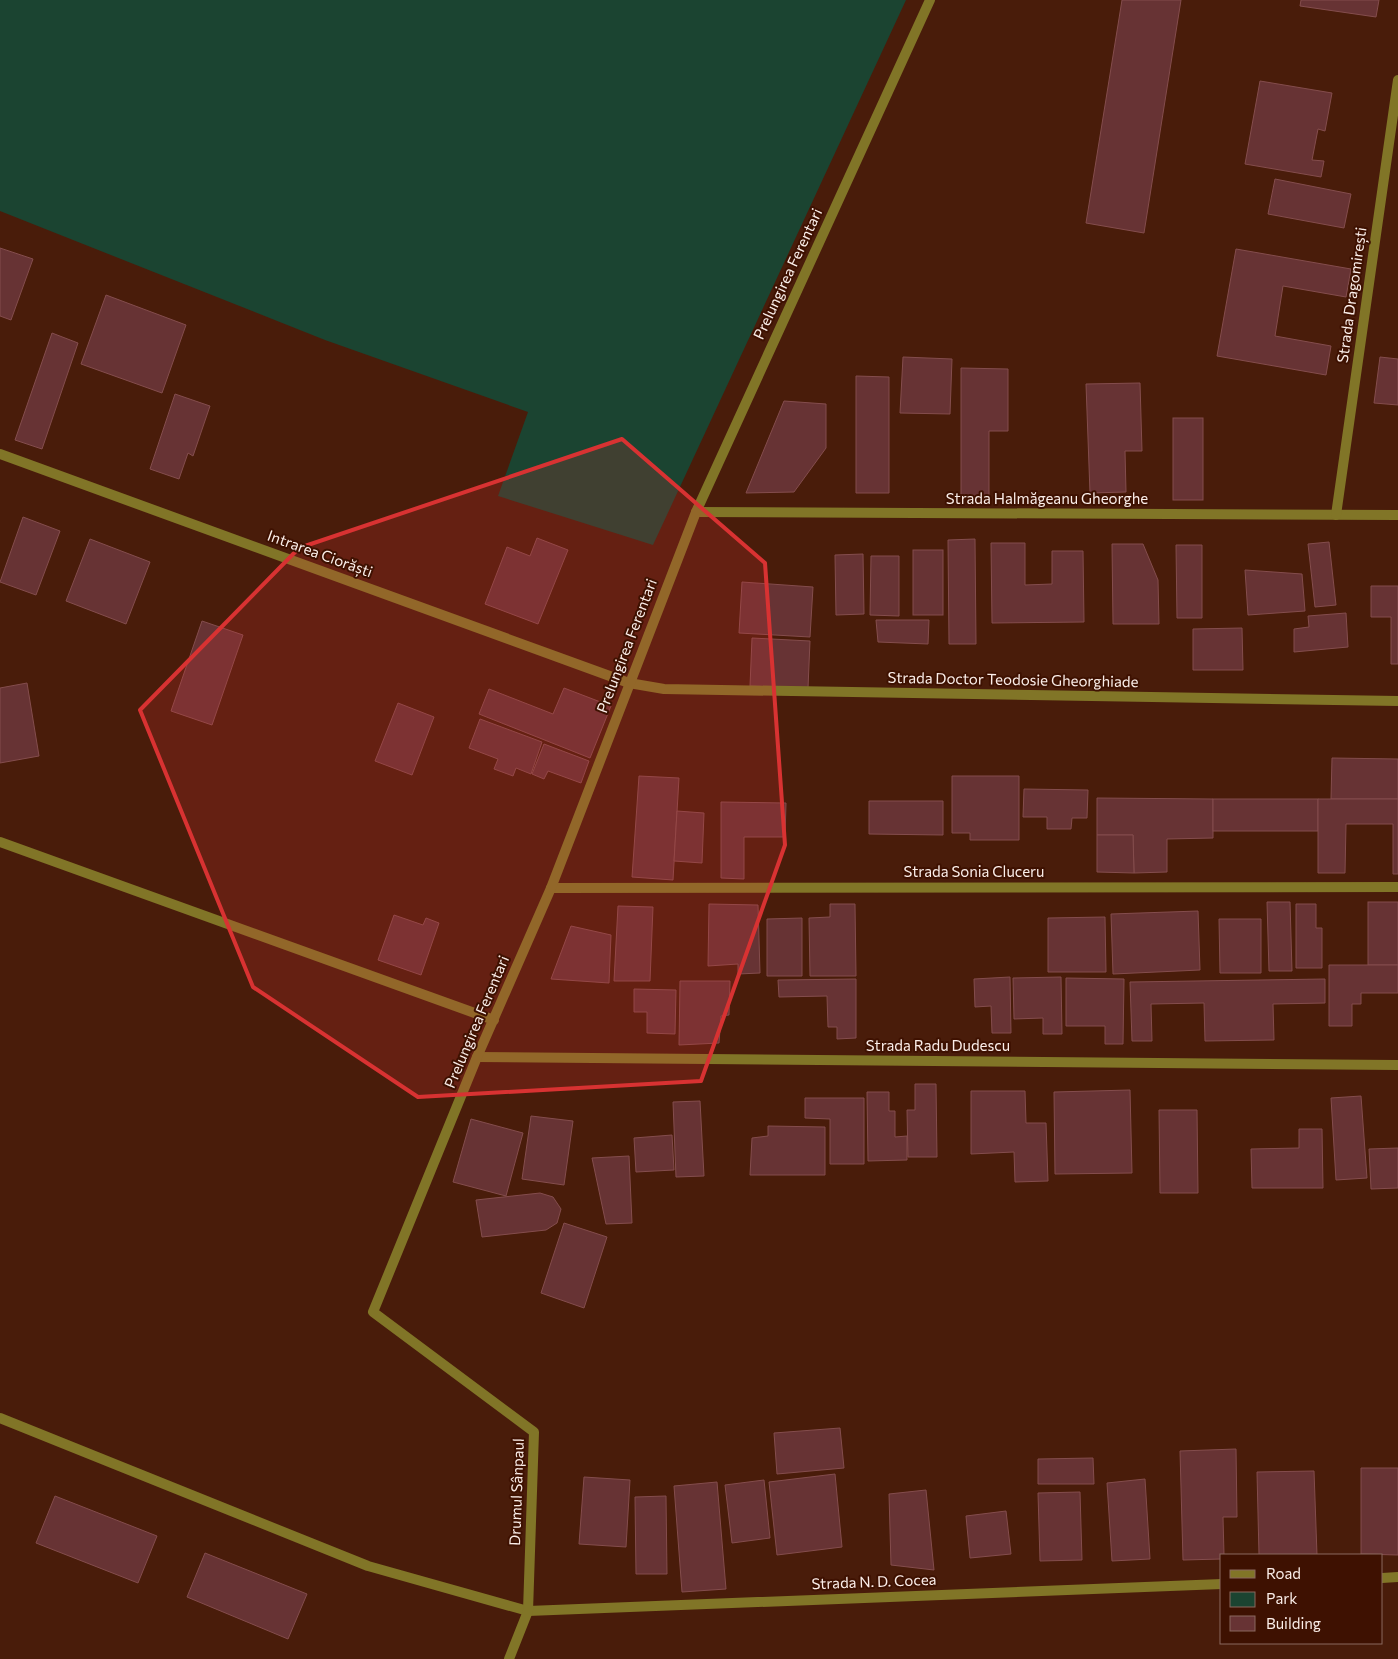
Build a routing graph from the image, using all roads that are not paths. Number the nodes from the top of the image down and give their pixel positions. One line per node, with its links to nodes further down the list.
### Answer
1 (930, 0): 4 (street, Prelungirea Ferentari)
2 (1398, 80): 5 (street, Strada Dragomirești)
3 (0, 454): 7 (street, Intrarea Ciorăști)
4 (696, 512): 5 (street, Strada Halmăgeanu Gheorghe); 7 (street, Prelungirea Ferentari)
5 (1336, 515): 6 (street, Strada Halmăgeanu Gheorghe)
6 (1398, 515)
7 (629, 683): 8 (street, Strada Doctor Teodosie Gheorghiade); 11 (street, Prelungirea Ferentari)
8 (1398, 701)
9 (0, 842): 12 (street)
10 (1398, 887): 11 (street, Strada Sonia Cluceru)
11 (551, 888): 12 (street, Prelungirea Ferentari)
12 (494, 1020): 13 (street, Prelungirea Ferentari)
13 (478, 1057): 14 (street, Strada Radu Dudescu); 15 (street, Prelungirea Ferentari)
14 (1398, 1065)
15 (373, 1312): 20 (street, Drumul Sânpaul)
16 (0, 1418): 20 (street, Strada N. D. Cocea)
17 (1398, 1577): 18 (street)
18 (1383, 1578)
19 (1220, 1584): 20 (street, Strada N. D. Cocea)
20 (528, 1610): 21 (street, Drumul Sânpaul)
21 (509, 1659)

